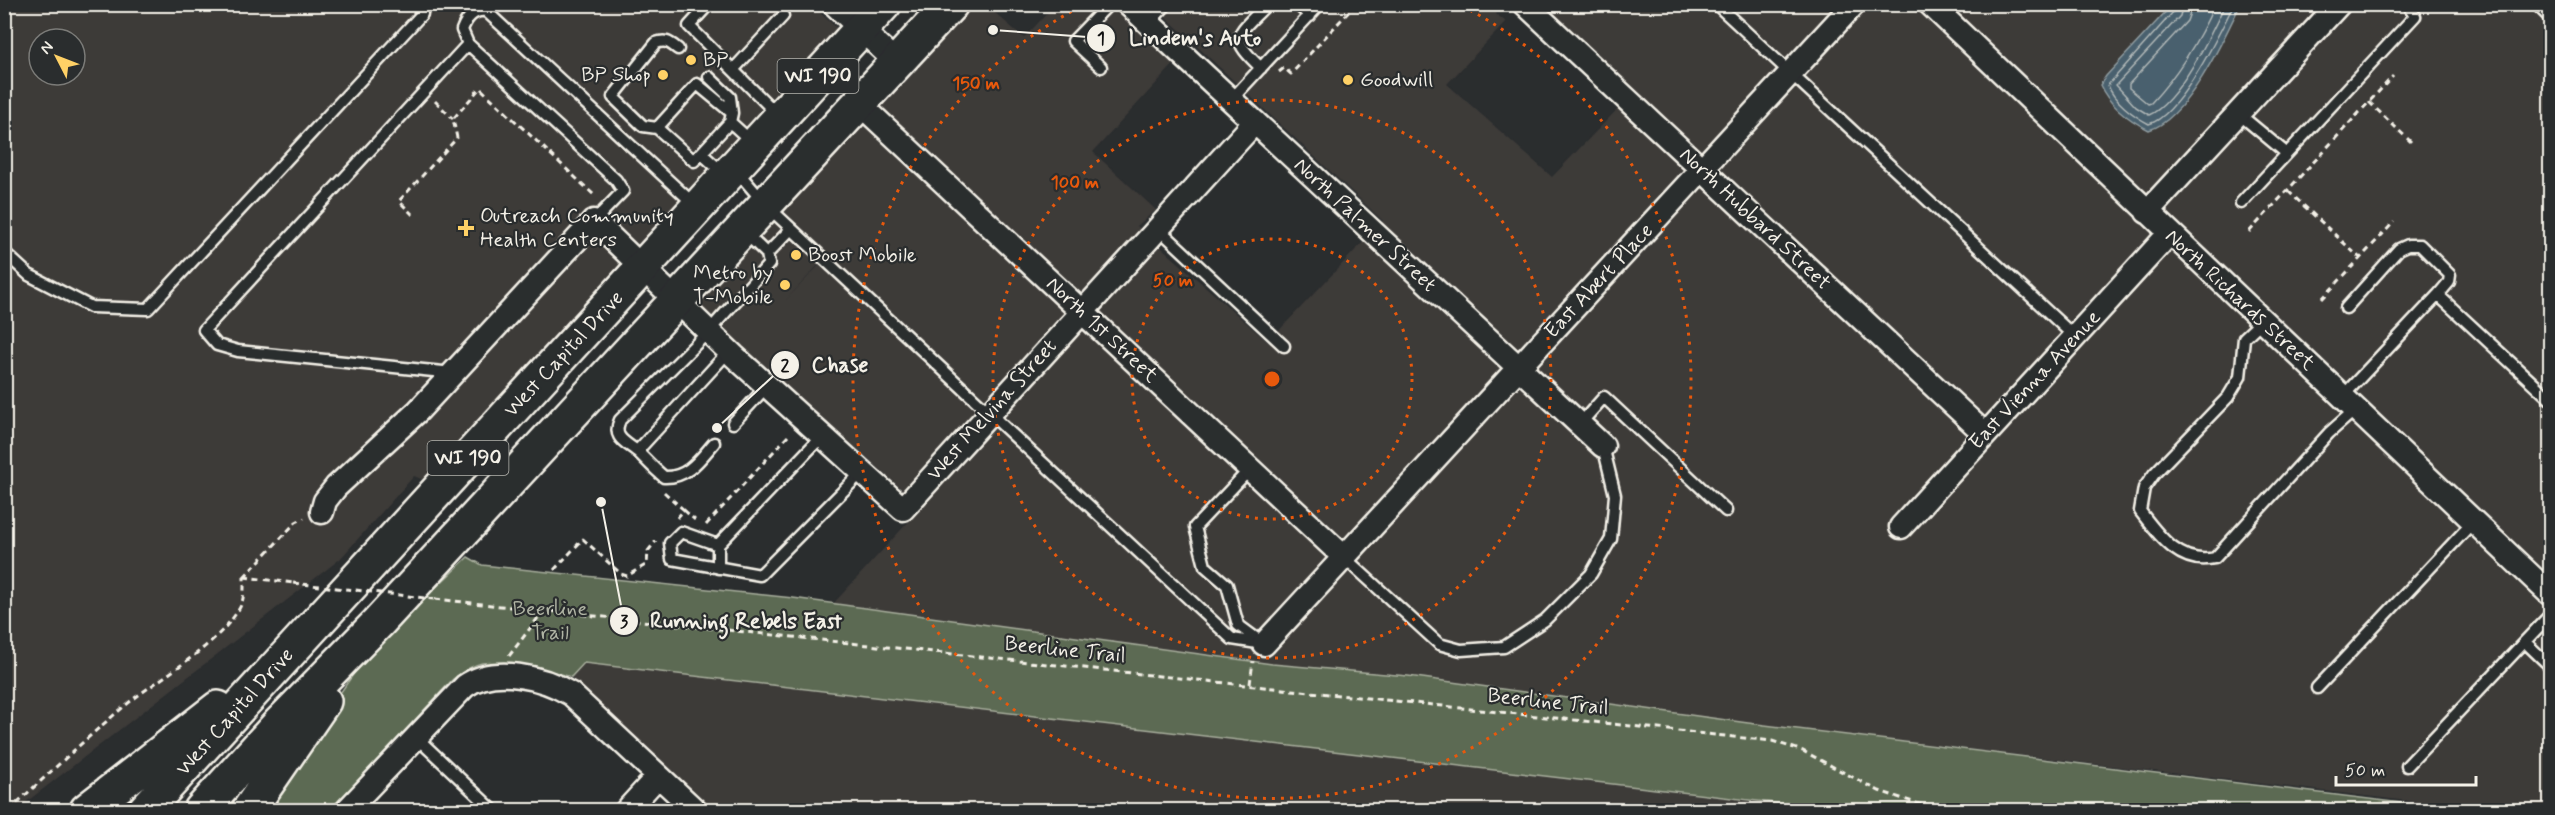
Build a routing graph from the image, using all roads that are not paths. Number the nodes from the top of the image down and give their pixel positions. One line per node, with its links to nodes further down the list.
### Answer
1 (422, 4): 53 (lane)
2 (709, 4): 29 (lane)
3 (834, 4): 23 (street)
4 (884, 4): 23 (main road, WI 190)
5 (951, 4): 26 (main road, WI 190)
6 (1109, 4): 27 (lane)
7 (1128, 4): 22 (street, North Palmer Street)
8 (1167, 4): 22 (lane)
9 (1267, 4): 28 (lane)
10 (1297, 4): 20 (lane)
11 (1320, 4): 20 (lane)
12 (1525, 4): 42 (street, North Hubbard Street)
13 (1716, 4): 30 (lane)
14 (1854, 4): 30 (street, East Abert Place)
15 (1930, 4): 46 (street, North Richards Street)
16 (2339, 4): 34 (street)
17 (2407, 4): 40 (lane)
18 (2536, 4): 21 (lane)
19 (783, 16): 29 (lane)
20 (1310, 16): 28 (lane)
21 (2550, 18)
22 (1149, 24): 32 (street, North Palmer Street)
23 (861, 30): 26 (street); 35 (main road, West Capitol Drive / WI 190)
24 (468, 44): 45 (lane); 47 (lane); 65 (lane)
25 (678, 49): 38 (lane)
26 (897, 63): 33 (main road, WI 190)
27 (1101, 67)
28 (1261, 68): 32 (lane)
29 (733, 70): 35 (lane)
30 (1791, 74): 42 (street, East Abert Place); 61 (lane)
31 (709, 77): 36 (lane)
32 (1231, 100): 37 (street, North Palmer Street)
33 (860, 104): 44 (main road, West Capitol Drive / WI 190); 58 (street, North 1st Street)
34 (2239, 114): 40 (lane); 46 (street)
35 (780, 117): 41 (main road, West Capitol Drive / WI 190)
36 (731, 118): 38 (lane); 39 (lane); 41 (lane)
37 (1255, 122): 48 (street, West Melvina Street); 64 (street, North Palmer Street)
38 (657, 128): 39 (lane)
39 (701, 153): 41 (lane)
40 (2286, 153): 43 (lane)
41 (738, 163): 44 (lane); 45 (main road, West Capitol Drive / WI 190)
42 (1702, 170): 64 (street, East Abert Place); 72 (street, North Hubbard Street)
43 (2241, 203)
44 (766, 206): 49 (lane); 50 (main road, West Capitol Drive / WI 190)
45 (698, 207): 54 (main road, West Capitol Drive / WI 190)
46 (2147, 212): 51 (street, North Richards Street)
47 (594, 221): 54 (street); 65 (street)
48 (1158, 228): 58 (street, West Melvina Street); 62 (lane)
49 (791, 229): 52 (lane); 69 (lane)
50 (742, 231): 52 (lane); 56 (main road, West Capitol Drive / WI 190)
51 (2169, 234): 59 (street, North Richards Street); 61 (street, East Vienna Avenue)
52 (767, 254): 60 (lane)
53 (6, 257)
54 (643, 267): 56 (street); 91 (main road, West Capitol Drive / WI 190)
55 (2438, 295): 57 (lane); 67 (lane); 68 (lane)
56 (676, 302): 60 (street); 88 (main road, West Capitol Drive / WI 190)
57 (2346, 308)
58 (1082, 311): 69 (street, West Melvina Street); 77 (street, North 1st Street)
59 (2262, 321): 68 (street, North Richards Street); 68 (lane)
60 (708, 332): 63 (street); 76 (lane)
61 (2075, 337): 72 (street, East Vienna Avenue)
62 (1284, 346)
63 (729, 351): 66 (street); 76 (lane)
64 (1519, 368): 71 (street, North Palmer Street); 84 (street, East Abert Place)
65 (453, 373): 80 (street)
66 (767, 386): 70 (lane); 73 (street)
67 (2550, 399)
68 (2350, 402): 81 (street, North Richards Street)
69 (990, 413): 78 (street, West Melvina Street); 90 (lane)
70 (733, 423)
71 (1580, 424): 75 (street, North Palmer Street); 79 (lane)
72 (1985, 434): 82 (street, East Vienna Avenue)
73 (822, 436): 78 (street); 83 (lane)
74 (714, 443): 76 (lane)
75 (1603, 446): 84 (lane)
76 (640, 454)
77 (1251, 468): 84 (street, North 1st Street); 90 (lane)
78 (862, 472): 85 (lane)
79 (1726, 511)
80 (322, 512)
81 (2474, 521): 86 (street, North Richards Street); 93 (lane)
82 (1901, 526)
83 (718, 545): 85 (lane); 85 (lane)
84 (1344, 557): 90 (street, East Abert Place)
85 (718, 568)
86 (2550, 594)
87 (2550, 615): 89 (lane)
88 (378, 623): 99 (main road, West Capitol Drive / WI 190); 100 (main road)
89 (2525, 642): 92 (lane); 95 (lane)
90 (1264, 644)
91 (292, 649): 97 (main road); 98 (main road, West Capitol Drive / WI 190)
92 (2550, 666)
93 (2317, 688)
94 (416, 737): 96 (street); 101 (street); 102 (lane)
95 (2407, 766)
96 (658, 776): 103 (street); 104 (street)
97 (87, 810)
98 (145, 810)
99 (201, 810)
100 (249, 810)
101 (347, 810)
102 (492, 810)
103 (627, 810)
104 (695, 810)

